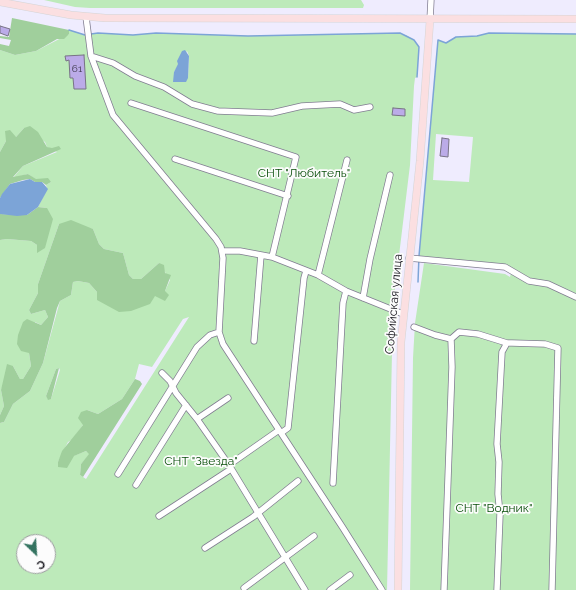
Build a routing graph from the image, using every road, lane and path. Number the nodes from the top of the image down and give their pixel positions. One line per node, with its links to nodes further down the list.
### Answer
1 (431, 0): 5 (street)
2 (0, 2): 3 (main road)
3 (86, 17): 5 (main road); 6 (street)
4 (576, 19): 5 (main road)
5 (430, 20): 16 (main road, Софийская улица)
6 (91, 56): 8 (street); 13 (street)
7 (131, 103): 12 (street)
8 (370, 107)
9 (175, 159): 12 (street)
10 (347, 160): 18 (street)
11 (390, 174): 21 (street)
12 (288, 196): 15 (street)
13 (222, 251): 14 (street); 24 (street)
14 (261, 254): 15 (street); 26 (street)
15 (272, 257): 17 (street)
16 (409, 258): 20 (street); 22 (main road, Софийская улица)
17 (306, 271): 18 (street); 33 (street)
18 (318, 275): 19 (street)
19 (346, 291): 21 (street); 37 (street)
20 (576, 296)
21 (363, 298): 22 (street)
22 (403, 314): 49 (main road, Софийская улица)
23 (414, 327): 25 (street)
24 (219, 332): 29 (street); 33 (street)
25 (451, 339): 27 (street); 50 (street)
26 (254, 341)
27 (507, 343): 51 (street); 52 (street)
28 (162, 373): 29 (street)
29 (173, 386): 31 (street); 35 (street)
30 (228, 398): 32 (street)
31 (186, 405): 32 (street); 38 (street)
32 (197, 419): 34 (street)
33 (280, 431): 34 (street); 48 (street)
34 (230, 467): 39 (street); 40 (street)
35 (118, 474)
36 (298, 481): 39 (street)
37 (333, 483)
38 (136, 485)
39 (257, 512): 42 (street); 43 (street)
40 (159, 516)
41 (314, 536): 43 (street)
42 (205, 548)
43 (285, 558): 45 (street); 46 (street)
44 (350, 575): 47 (street)
45 (244, 588)
46 (304, 590)
47 (330, 590)
48 (382, 590)
49 (398, 590)
50 (444, 590)
51 (497, 590)
52 (552, 590)

